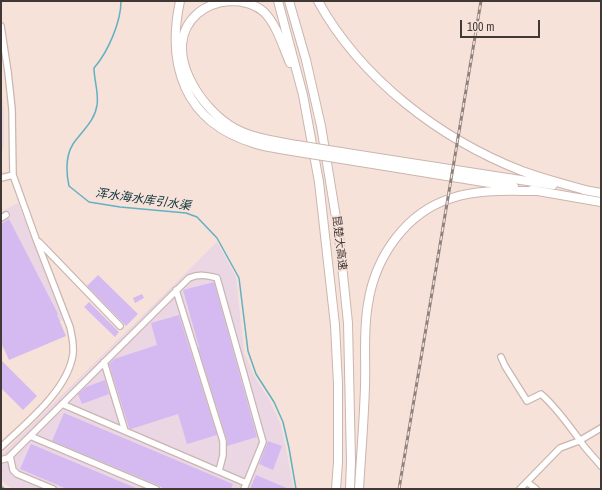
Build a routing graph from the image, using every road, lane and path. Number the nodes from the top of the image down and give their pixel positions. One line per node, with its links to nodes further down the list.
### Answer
1 (180, 1): 7 (highway)
2 (278, 1): 6 (highway, 昆楚大高速)
3 (289, 1): 35 (highway, 昆楚大高速)
4 (318, 1): 12 (highway)
5 (1, 26): 9 (street)
6 (302, 95): 7 (highway); 34 (highway, 昆楚大高速)
7 (298, 149): 8 (highway, bridge)
8 (385, 163): 11 (highway); 12 (highway)
9 (13, 175): 10 (street); 15 (street)
10 (1, 178)
11 (537, 191): 14 (highway); 36 (highway)
12 (589, 191): 13 (highway)
13 (601, 193)
14 (601, 202)
15 (36, 239): 17 (street); 25 (street)
16 (176, 290): 19 (street); 29 (street); 31 (street)
17 (120, 326)
18 (501, 357): 24 (street)
19 (104, 362): 20 (street); 22 (street)
20 (62, 404): 22 (street); 23 (street)
21 (601, 428): 24 (street)
22 (125, 431): 29 (street)
23 (30, 436): 26 (street); 33 (street)
24 (580, 441): 28 (street); 30 (street)
25 (1, 447)
26 (10, 456): 27 (street); 32 (street)
27 (1, 460)
28 (601, 466)
29 (219, 471): 31 (street)
30 (527, 482): 37 (street); 38 (street)
31 (245, 486)
32 (52, 489)
33 (156, 489)
34 (336, 489)
35 (350, 489)
36 (360, 489)
37 (520, 489)
38 (536, 489)

